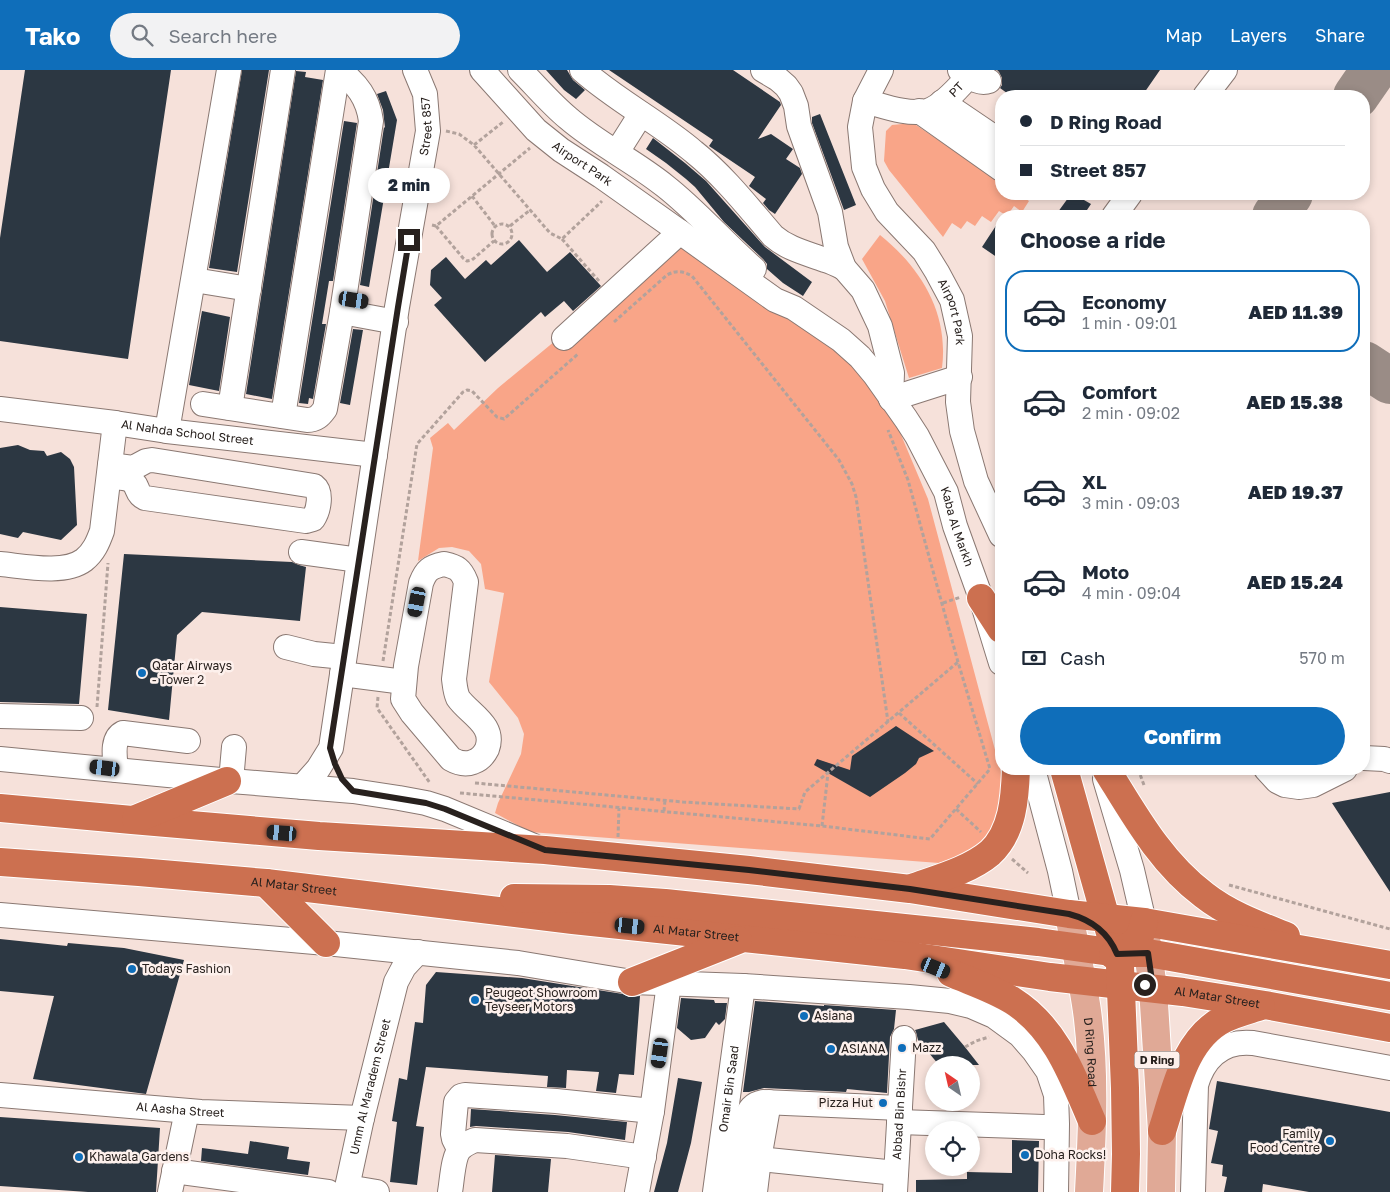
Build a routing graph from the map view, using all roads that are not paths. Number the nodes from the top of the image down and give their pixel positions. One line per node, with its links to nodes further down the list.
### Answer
1 (229, 70): 24 (street)
2 (284, 70): 25 (street)
3 (339, 70): 26 (street); 35 (street)
4 (415, 70): 28 (street, Street 857)
5 (482, 70): 22 (street, Airport Park)
6 (520, 70): 20 (street, Airport Park)
7 (582, 70): 18 (street)
8 (763, 70): 14 (street)
9 (794, 70): 14 (street)
10 (881, 70): 15 (street, Airport Park)
11 (1225, 70): 13 (street)
12 (973, 76): 16 (street, PT)
13 (1210, 90)
14 (791, 93): 23 (street)
15 (865, 101): 17 (street); 30 (street, Airport Park)
16 (942, 102): 17 (street); 19 (street)
17 (919, 111): 21 (street)
18 (642, 114): 20 (street); 23 (street)
19 (995, 138)
20 (617, 152): 27 (street, Airport Park)
21 (995, 165)
22 (680, 232): 27 (street, Airport Park); 29 (street)
23 (844, 268): 31 (street)
24 (194, 280): 25 (street); 37 (street)
25 (249, 289): 33 (street)
26 (343, 305): 28 (street); 35 (street)
27 (794, 308): 31 (street, Airport Park)
28 (397, 314): 38 (street, Street 857)
29 (564, 338)
30 (960, 377): 31 (street); 40 (street)
31 (891, 399): 46 (street, Kaba Al Markh)
32 (203, 404): 33 (street)
33 (230, 408): 35 (street)
34 (0, 409): 36 (street, Al Nahda School Street)
35 (283, 416)
36 (115, 423): 37 (street, Al Nahda School Street); 39 (street)
37 (167, 431): 38 (street, Al Nahda School Street)
38 (375, 455): 44 (street, Street 857)
39 (109, 471): 39 (street); 45 (street)
40 (976, 481): 41 (street); 42 (street)
41 (995, 499)
42 (995, 522)
43 (301, 552): 44 (street)
44 (359, 560): 50 (street, Street 857)
45 (0, 564)
46 (981, 598): 47 (highway); 48 (street, Kaba Al Markh)
47 (995, 620)
48 (995, 644)
49 (286, 647): 50 (street)
50 (343, 664): 51 (street); 56 (street, Street 857)
51 (405, 674): 51 (street)
52 (0, 716): 53 (street)
53 (89, 716)
54 (188, 741): 60 (street)
55 (234, 747): 68 (street)
56 (330, 748): 69 (street, Street 857); 70 (street, Street 857)
57 (1370, 758): 59 (street)
58 (0, 759): 60 (street)
59 (1390, 761)
60 (116, 770): 68 (street)
61 (1016, 775): 76 (highway)
62 (1035, 775): 78 (street)
63 (1066, 775): 80 (highway)
64 (1103, 775): 81 (street)
65 (1110, 775): 90 (highway)
66 (1272, 775): 67 (street)
67 (1333, 775)
68 (229, 781): 69 (street); 72 (highway)
69 (302, 787): 70 (street)
70 (353, 791): 73 (street)
71 (0, 808): 72 (highway)
72 (132, 820): 73 (highway)
73 (545, 850): 76 (highway)
74 (0, 862): 75 (highway, Al Matar Street)
75 (266, 884): 77 (highway, Al Matar Street); 83 (highway)
76 (910, 889): 78 (highway)
77 (362, 895): 82 (highway, Al Matar Street); 84 (highway)
78 (1069, 914): 80 (highway); 84 (main road, D Ring Road); 87 (highway)
79 (0, 915): 83 (street)
80 (1105, 919): 81 (highway); 87 (highway)
81 (1144, 922): 87 (highway); 88 (main road, D Ring); 90 (highway)
82 (743, 938): 89 (highway, Al Matar Street); 94 (highway)
83 (326, 943): 85 (street)
84 (1075, 947): 87 (highway); 92 (main road, D Ring Road)
85 (379, 948): 86 (street); 93 (street)
86 (418, 952): 93 (street, Umm Al Maradem Street); 94 (street)
87 (1117, 953): 88 (highway); 92 (highway); 96 (highway); 98 (highway)
88 (1148, 953): 98 (main road, D Ring); 99 (highway)
89 (905, 955): 92 (highway, Al Matar Street); 110 (highway)
90 (1331, 955): 91 (highway)
91 (1388, 961)
92 (1083, 981): 96 (highway, Al Matar Street); 110 (main road, D Ring Road)
93 (396, 982): 109 (street, Umm Al Maradem Street)
94 (632, 982): 95 (street)
95 (669, 984): 97 (street); 107 (street)
96 (1121, 985): 98 (highway, Al Matar Street); 127 (highway)
97 (743, 986): 122 (street, Omair Bin Saad); 125 (street)
98 (1153, 988): 100 (highway, Al Matar Street); 112 (main road, D Ring)
99 (1390, 996)
100 (1265, 1005): 101 (highway, Al Matar Street); 112 (highway)
101 (1390, 1028)
102 (904, 1038): 108 (street, Abbad Bin Bishr)
103 (1390, 1068): 129 (street)
104 (0, 1094): 106 (street, Al Aasha Street)
105 (769, 1102): 108 (street); 115 (street); 123 (street)
106 (187, 1111): 109 (street, Al Aasha Street); 116 (street)
107 (652, 1111): 113 (street); 114 (street)
108 (900, 1115): 111 (street); 117 (street, Abbad Bin Bishr)
109 (362, 1118): 118 (street, Umm Al Maradem Street)
110 (1092, 1121): 126 (main road, D Ring Road)
111 (1044, 1127)
112 (1162, 1131): 128 (main road, D Ring)
113 (459, 1149): 114 (street); 120 (street)
114 (644, 1157): 121 (street)
115 (759, 1159): 117 (street); 124 (street)
116 (172, 1182): 118 (street)
117 (896, 1183)
118 (340, 1190): 119 (street)
119 (377, 1192)
120 (450, 1192)
121 (637, 1192)
122 (715, 1192)
123 (735, 1192)
124 (754, 1192)
125 (1056, 1192)
126 (1089, 1192)
127 (1125, 1192)
128 (1161, 1192)
129 (1193, 1192)

